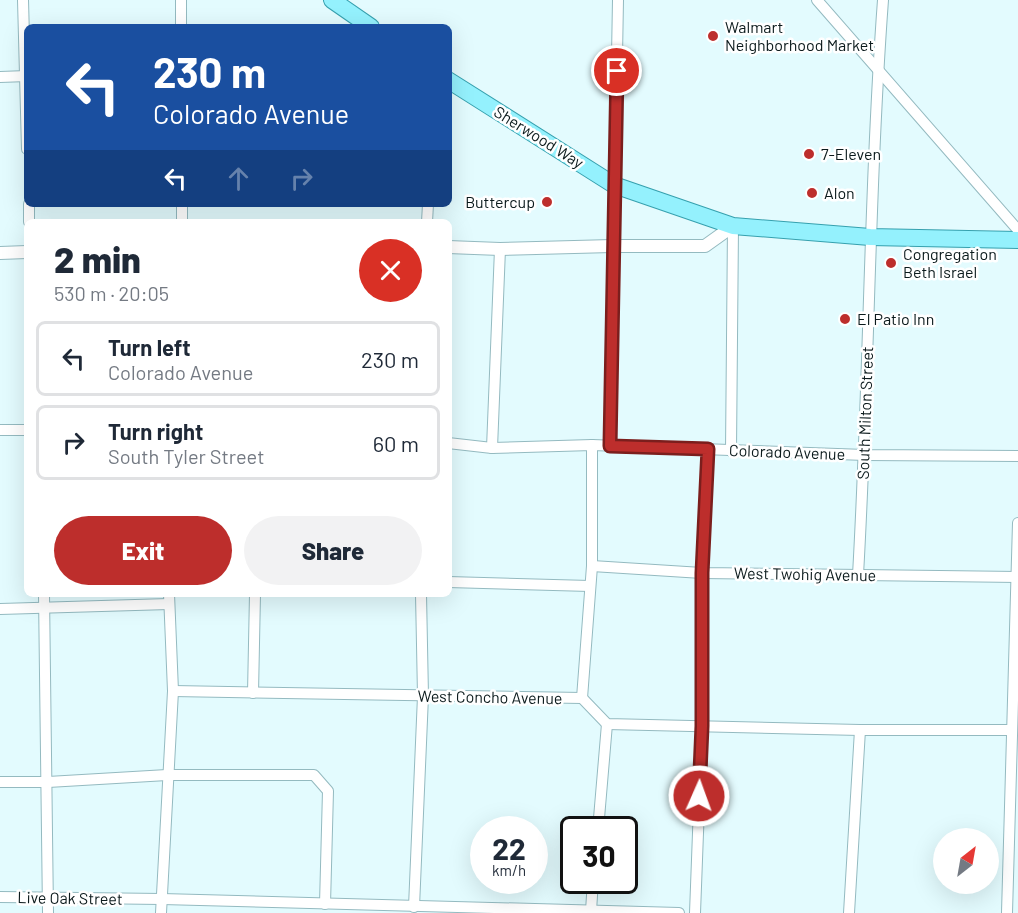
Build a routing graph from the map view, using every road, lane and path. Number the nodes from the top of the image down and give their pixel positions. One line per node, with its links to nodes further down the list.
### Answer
1 (23, 0): 9 (street)
2 (181, 0): 7 (street)
3 (332, 0): 8 (main road)
4 (618, 0): 14 (street)
5 (817, 0): 10 (street)
6 (884, 0): 10 (street, South Milton Street)
7 (181, 24)
8 (367, 24)
9 (24, 25)
10 (878, 71): 16 (street); 17 (street, South Milton Street)
11 (24, 76): 12 (street)
12 (0, 77)
13 (452, 83): 14 (main road, Sherwood Way)
14 (614, 185): 15 (main road, Sherwood Way); 19 (street)
15 (733, 226): 17 (main road, Sherwood Way); 19 (street); 31 (street)
16 (1018, 230)
17 (870, 237): 18 (main road, Sherwood Way); 32 (street, South Milton Street)
18 (1018, 240)
19 (612, 246): 21 (street); 28 (street)
20 (452, 247): 21 (street)
21 (500, 249): 29 (street)
22 (24, 252): 23 (street)
23 (0, 253)
24 (0, 430): 25 (street)
25 (24, 430)
26 (452, 443): 29 (street, Colorado Avenue)
27 (592, 445): 28 (street, Colorado Avenue); 29 (street, Colorado Avenue); 35 (street)
28 (610, 446): 30 (street, Colorado Avenue)
29 (492, 448)
30 (708, 449): 31 (street, Colorado Avenue); 36 (street)
31 (731, 451): 32 (street, Colorado Avenue)
32 (865, 455): 33 (street, Colorado Avenue); 37 (street, South Milton Street)
33 (1018, 456)
34 (1018, 523): 38 (street)
35 (592, 566): 36 (street, West Twohig Avenue); 40 (street)
36 (702, 573): 37 (street, West Twohig Avenue); 52 (street)
37 (858, 575): 38 (street, West Twohig Avenue)
38 (1017, 577): 54 (street)
39 (452, 582): 40 (street)
40 (590, 586): 50 (street)
41 (44, 597): 45 (street)
42 (255, 597): 48 (street)
43 (421, 597): 49 (street)
44 (169, 599): 45 (street); 47 (street)
45 (45, 608): 46 (street); 58 (street)
46 (0, 609)
47 (173, 692): 48 (street, West Concho Avenue); 56 (street)
48 (253, 693): 49 (street, West Concho Avenue)
49 (423, 696): 50 (street, West Concho Avenue); 65 (street)
50 (582, 698): 51 (street, West Concho Avenue)
51 (607, 724): 52 (street); 59 (street)
52 (702, 726): 53 (street); 72 (street)
53 (860, 730): 54 (street); 73 (street)
54 (1012, 730): 55 (street)
55 (1015, 743): 74 (street)
56 (167, 775): 58 (street); 63 (street); 64 (street)
57 (0, 782): 58 (street)
58 (48, 782): 62 (street)
59 (599, 816)
60 (592, 894): 68 (street)
61 (0, 897): 62 (street, Live Oak Street)
62 (48, 898): 63 (street, Live Oak Street); 69 (street)
63 (162, 899): 66 (street, Live Oak Street); 70 (street)
64 (325, 904): 65 (street, Live Oak Street); 66 (street, Live Oak Street)
65 (414, 906): 67 (street, Live Oak Street)
66 (290, 908)
67 (487, 910): 68 (street, Live Oak Street)
68 (591, 911): 71 (street, Live Oak Street)
69 (48, 913)
70 (161, 913)
71 (679, 913)
72 (694, 913)
73 (849, 913)
74 (1006, 913)

